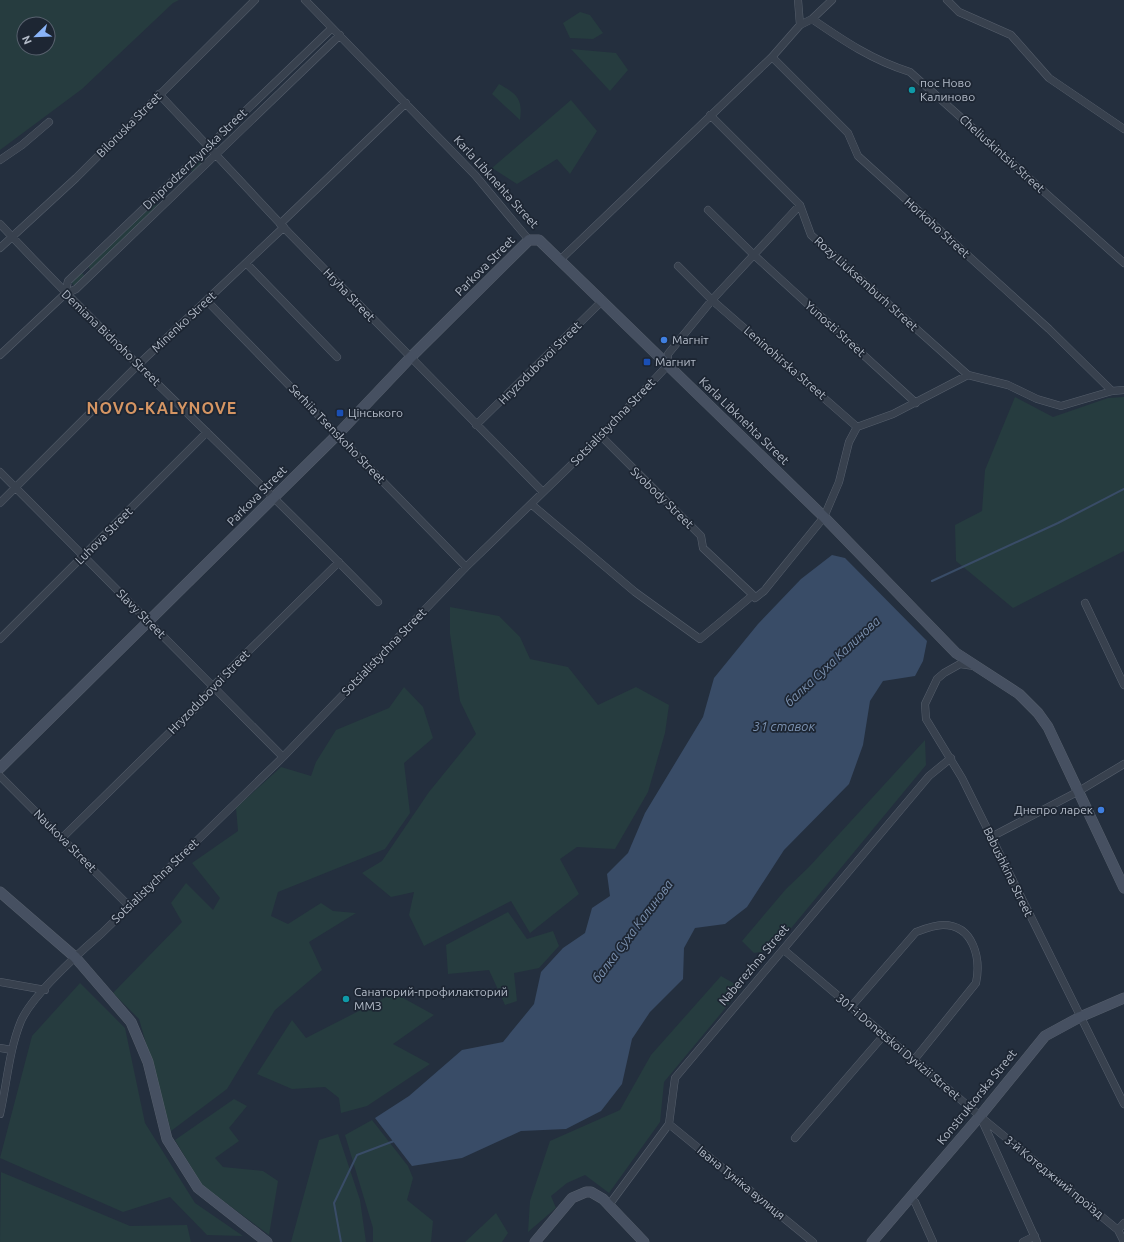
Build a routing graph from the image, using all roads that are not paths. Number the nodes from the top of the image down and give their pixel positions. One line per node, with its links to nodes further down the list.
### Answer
1 (255, 0): 11 (street, Biloruska Street)
2 (305, 0): 8 (street, Karla Libknehta Street)
3 (798, 0): 7 (street)
4 (832, 0): 6 (street)
5 (947, 0): 15 (street)
6 (812, 20): 7 (street); 29 (street, Cheliuskintsiv Street)
7 (800, 25): 10 (street)
8 (332, 28): 9 (street, Karla Libknehta Street); 16 (street, Dniprodzerzhynska Street)
9 (340, 36): 12 (street, Karla Libknehta Street); 17 (street, Dniprodzerzhynska Street)
10 (772, 57): 13 (street); 42 (street, Horkoho Street)
11 (159, 94): 16 (street, Hryha Street); 23 (street, Biloruska Street)
12 (406, 103): 22 (street, Minenko Street); 24 (street, Karla Libknehta Street)
13 (710, 115): 19 (street, Rozy Liuksemburh Street); 27 (street)
14 (49, 122): 18 (street)
15 (1124, 129)
16 (208, 147): 17 (street, Hryha Street); 31 (street, Dniprodzerzhynska Street)
17 (215, 155): 22 (street, Hryha Street); 31 (street, Dniprodzerzhynska Street)
18 (0, 160)
19 (800, 205): 26 (street, Sotsialistychna Street); 40 (street, Rozy Liuksemburh Street)
20 (708, 210): 26 (street, Yunosti Street)
21 (0, 224): 23 (street, Demiana Bidnoho Street)
22 (282, 225): 28 (street, Minenko Street); 37 (street, Hryha Street)
23 (11, 236): 25 (street, Biloruska Street); 31 (street, Demiana Bidnoho Street)
24 (529, 240): 27 (street, Karla Libknehta Street); 37 (street, Parkova Street)
25 (0, 248)
26 (754, 255): 33 (street, Sotsialistychna Street); 43 (street, Yunosti Street)
27 (561, 260): 32 (street, Karla Libknehta Street)
28 (246, 263): 34 (street, Minenko Street); 36 (street)
29 (1124, 263)
30 (678, 266): 33 (street, Leninohirska Street)
31 (65, 294): 35 (street, Dniprodzerzhynska Street); 38 (street, Demiana Bidnoho Street)
32 (603, 300): 39 (street, Karla Libknehta Street); 44 (street, Hryzodubovoi Street)
33 (712, 300): 39 (street, Sotsialistychna Street); 45 (street, Leninohirska Street)
34 (207, 301): 38 (street, Minenko Street); 47 (street, Serhiia Tsenskoho Street)
35 (0, 355)
36 (337, 357)
37 (410, 358): 44 (street, Hryha Street); 47 (street, Parkova Street)
38 (139, 364): 46 (street, Demiana Bidnoho Street); 50 (street, Minenko Street)
39 (668, 365): 48 (street, Sotsialistychna Street); 55 (street, Karla Libknehta Street)
40 (968, 375): 42 (street); 43 (street)
41 (1124, 390): 42 (street)
42 (1112, 391)
43 (916, 403): 45 (street)
44 (476, 425): 51 (street, Hryha Street)
45 (857, 427): 55 (street)
46 (207, 432): 52 (street, Demiana Bidnoho Street); 56 (street, Luhova Street)
47 (338, 434): 52 (street, Parkova Street); 58 (street, Serhiia Tsenskoho Street)
48 (601, 436): 51 (street, Sotsialistychna Street); 59 (street, Svobody Street)
49 (0, 472): 50 (street, Slavy Street)
50 (15, 488): 53 (street, Minenko Street); 56 (street, Slavy Street)
51 (543, 492): 54 (street, Sotsialistychna Street)
52 (274, 497): 57 (street, Demiana Bidnoho Street); 62 (street, Parkova Street)
53 (0, 503)
54 (531, 504): 58 (street, Sotsialistychna Street); 59 (street)
55 (824, 517): 59 (street); 64 (street, Karla Libknehta Street)
56 (84, 557): 62 (street, Slavy Street); 63 (street, Luhova Street)
57 (339, 562): 60 (street, Demiana Bidnoho Street); 66 (street, Hryzodubovoi Street)
58 (466, 567): 67 (street, Sotsialistychna Street)
59 (753, 595)
60 (378, 602)
61 (1085, 603): 65 (street)
62 (149, 622): 66 (street, Slavy Street); 70 (street, Parkova Street)
63 (0, 639)
64 (974, 666): 68 (street, Babushkina Street); 72 (street, Karla Libknehta Street)
65 (1124, 685)
66 (212, 686): 67 (street, Slavy Street); 74 (street, Hryzodubovoi Street)
67 (283, 757): 77 (street, Sotsialistychna Street)
68 (951, 758): 73 (street, Babushkina Street); 78 (street, Naberezhna Street)
69 (1124, 764): 72 (street)
70 (0, 768)
71 (0, 776): 74 (street, Naukova Street)
72 (1079, 791): 73 (street); 75 (street, Karla Libknehta Street)
73 (991, 837): 84 (street, Babushkina Street)
74 (62, 838): 77 (street, Naukova Street)
75 (1124, 886)
76 (0, 892): 79 (street)
77 (129, 906): 79 (street, Sotsialistychna Street)
78 (784, 950): 83 (street, 301-i Donetskoi Dyvizii Street); 92 (street, Naberezhna Street)
79 (75, 957): 81 (street, Sotsialistychna Street); 99 (street)
80 (0, 982): 81 (street)
81 (44, 990): 87 (street, Sotsialistychna Street)
82 (1124, 998): 84 (street, Konstruktorska Street)
83 (851, 1007): 85 (street, 301-i Donetskoi Dyvizii Street); 88 (street)
84 (1080, 1017): 89 (street, Babushkina Street); 91 (street, Konstruktorska Street)
85 (884, 1035): 88 (street, 301-i Donetskoi Dyvizii Street); 93 (street)
86 (0, 1048): 87 (street)
87 (12, 1050): 90 (street, Sotsialistychna Street)
88 (914, 1060): 91 (street, 301-i Donetskoi Dyvizii Street)
89 (1124, 1104)
90 (0, 1112)
91 (980, 1116): 94 (street, Konstruktorska Street); 97 (street, 3-й Котеджний проїзд); 98 (street, 301-i Donetskoi Dyvizii Street)
92 (669, 1124): 95 (street, Naberezhna Street); 102 (street, Івана Туніка вулиця)
93 (795, 1138)
94 (909, 1199): 103 (street, Konstruktorska Street); 104 (street)
95 (609, 1205): 100 (street); 101 (street)
96 (1124, 1223): 97 (street)
97 (1118, 1230): 106 (street, 3-й Котеджний проїзд)
98 (1036, 1239): 105 (street)
99 (267, 1242)
100 (534, 1242)
101 (644, 1242)
102 (813, 1242)
103 (872, 1242)
104 (933, 1242)
105 (1023, 1242)
106 (1124, 1242)

